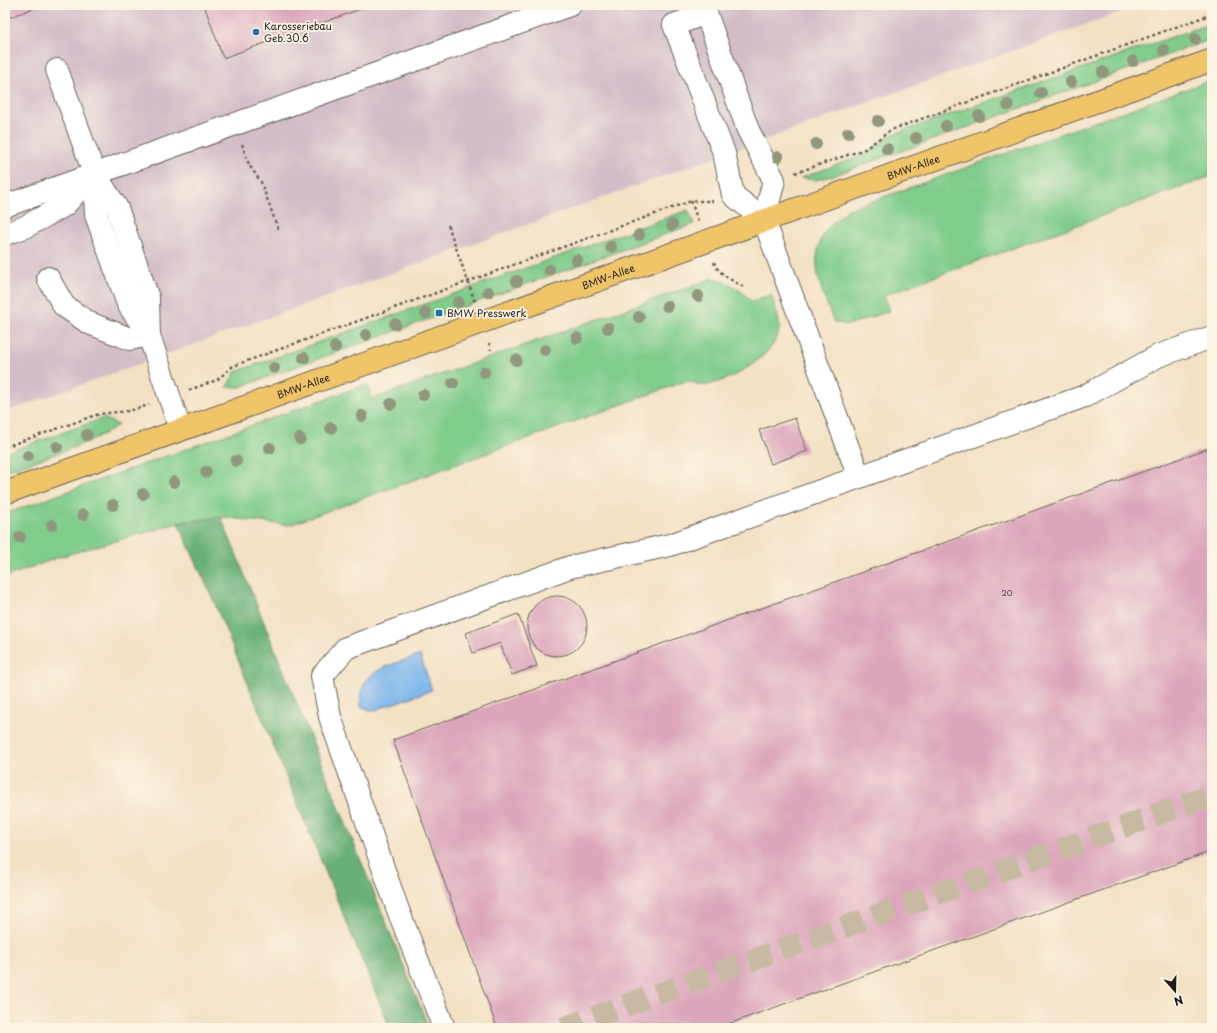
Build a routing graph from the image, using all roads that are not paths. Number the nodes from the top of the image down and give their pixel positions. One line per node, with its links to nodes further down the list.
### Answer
1 (570, 5): 4 (street)
2 (1212, 60): 6 (main road, BMW-Allee)
3 (57, 70): 4 (street)
4 (94, 173): 5 (street); 7 (street); 9 (street)
5 (5, 206)
6 (764, 220): 6 (street); 11 (main road, BMW-Allee); 12 (street)
7 (5, 234)
8 (48, 278): 9 (street)
9 (149, 335): 11 (street)
10 (1212, 337): 12 (street)
11 (180, 429): 13 (main road, BMW-Allee)
12 (859, 477): 14 (street)
13 (5, 493)
14 (444, 1028)

